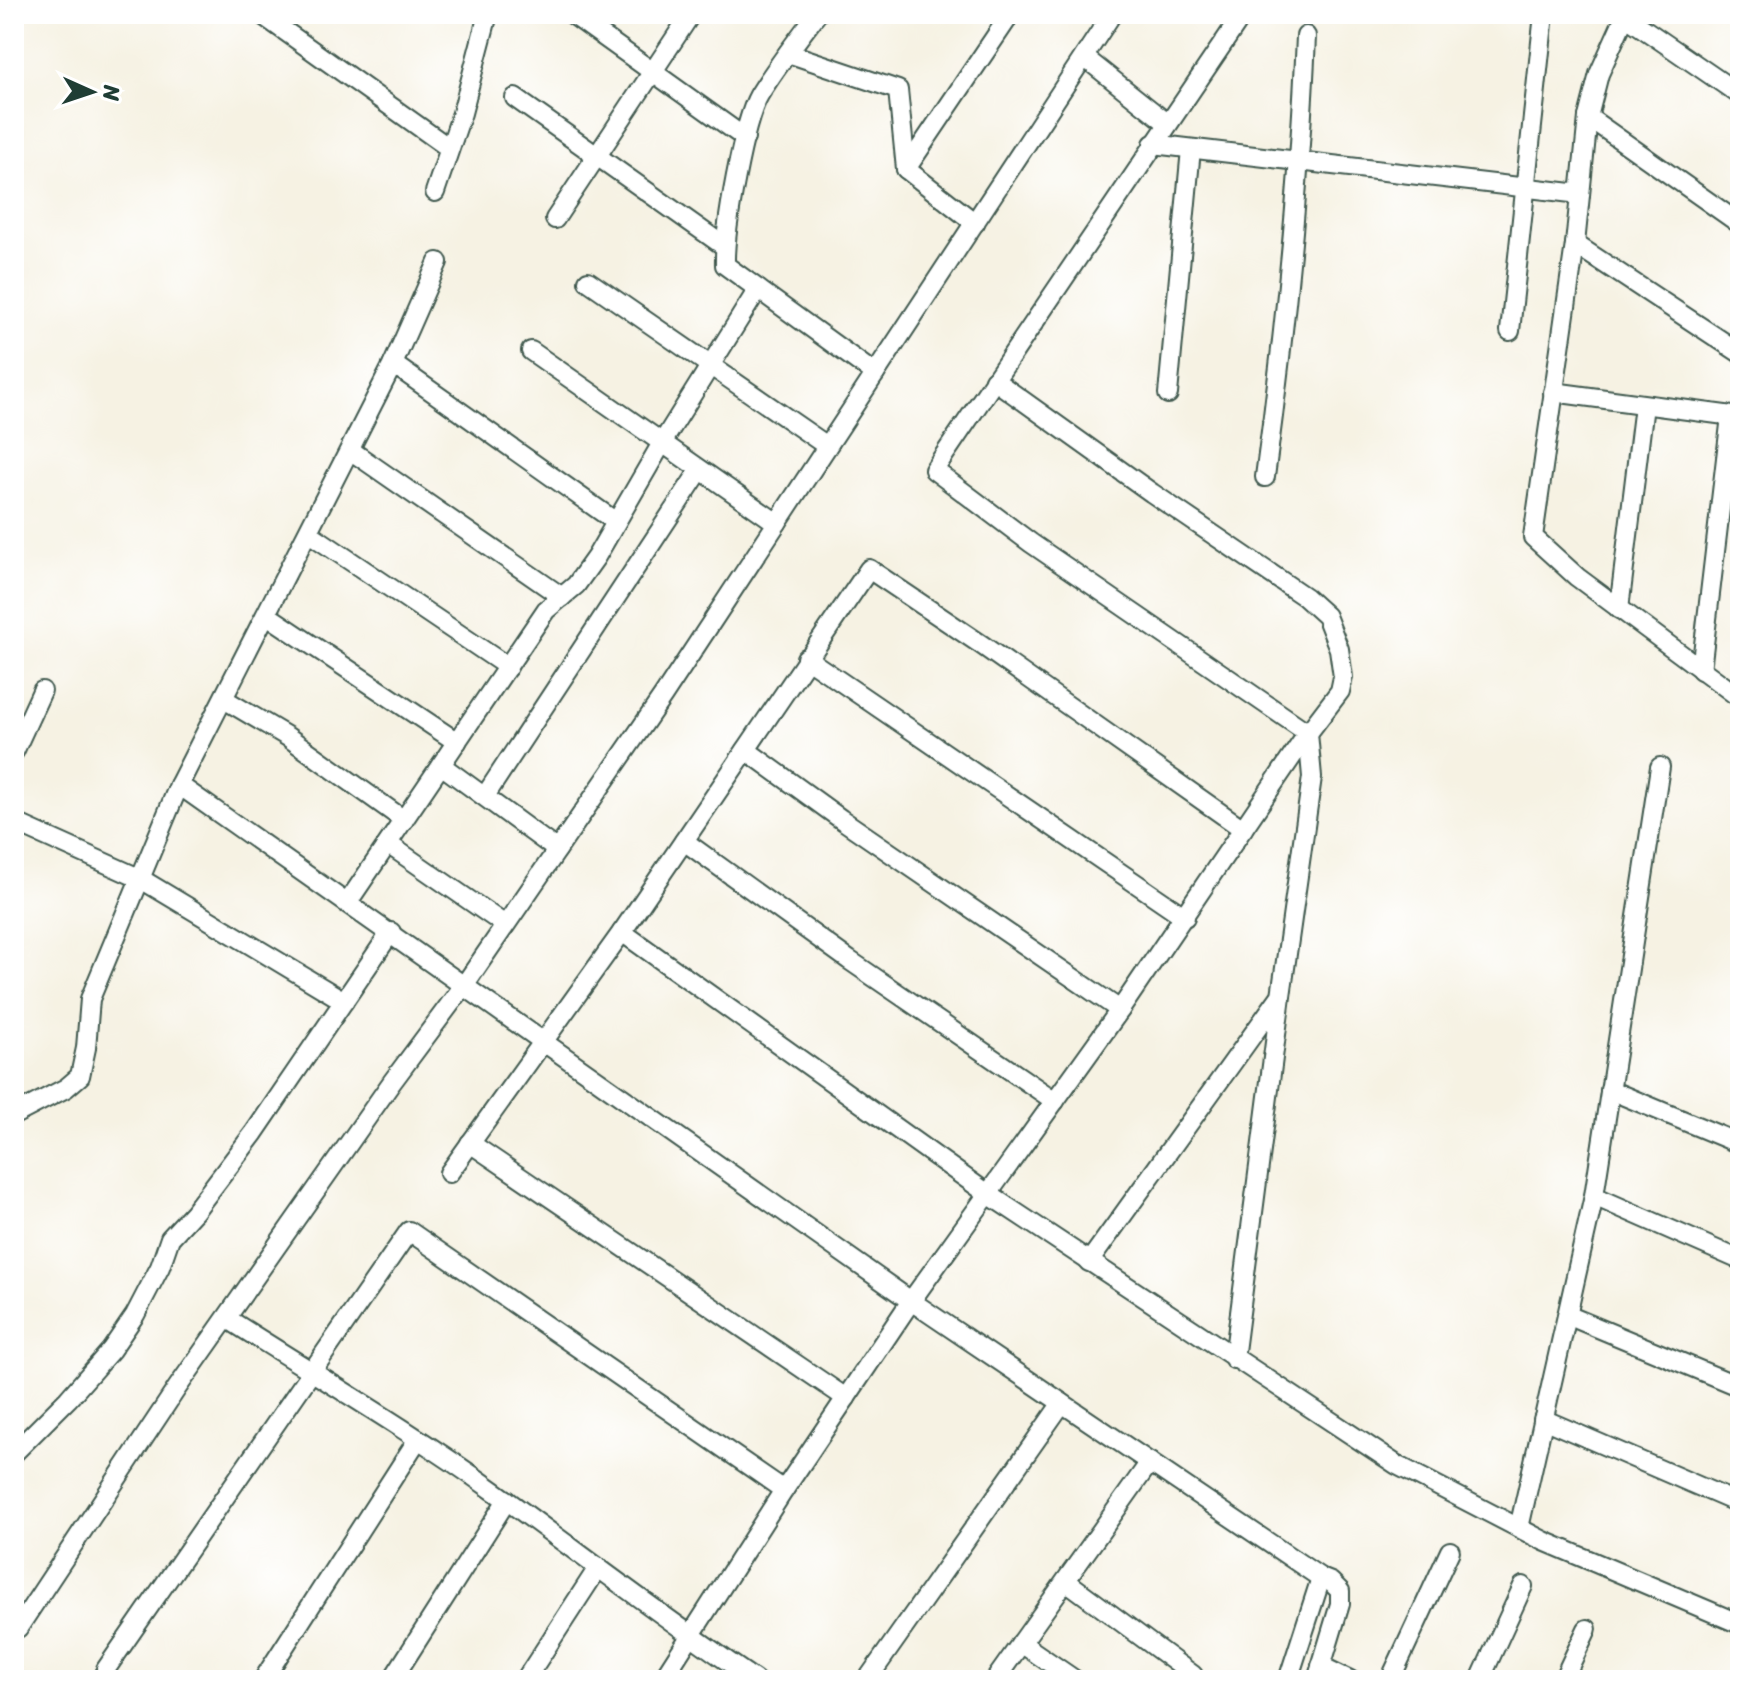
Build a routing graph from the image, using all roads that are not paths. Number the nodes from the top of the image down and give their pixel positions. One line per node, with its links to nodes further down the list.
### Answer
1 (261, 14): 21 (street)
2 (572, 14): 14 (street)
3 (691, 14): 14 (street)
4 (817, 14): 12 (street)
5 (1112, 14): 13 (street)
6 (1243, 14): 18 (street)
7 (1544, 14): 26 (street)
8 (1625, 15): 15 (street); 17 (street)
9 (484, 16): 21 (street)
10 (1006, 21): 25 (street)
11 (1306, 36): 24 (street)
12 (788, 53): 19 (street); 25 (street)
13 (1084, 57): 18 (street); 30 (street)
14 (652, 72): 19 (street); 23 (street)
15 (1740, 95)
16 (515, 98): 23 (street)
17 (1588, 117): 28 (street); 31 (street)
18 (1167, 123): 20 (street)
19 (745, 138): 33 (street)
20 (1153, 144): 22 (street); 43 (street)
21 (449, 148): 27 (street)
22 (1191, 149): 24 (street); 45 (street)
23 (597, 155): 29 (street); 33 (street)
24 (1301, 161): 26 (street); 52 (street)
25 (906, 169): 30 (street)
26 (1526, 188): 28 (street); 37 (street)
27 (435, 192)
28 (1580, 194): 32 (street)
29 (555, 219)
30 (975, 223): 42 (street)
31 (1740, 224)
32 (1575, 244): 39 (street); 44 (street)
33 (724, 246): 36 (street)
34 (438, 262): 40 (street)
35 (588, 281): 41 (street)
36 (758, 289): 41 (street); 42 (street)
37 (1510, 331)
38 (531, 351): 48 (street)
39 (1740, 353)
40 (393, 364): 50 (street); 53 (street)
41 (709, 367): 48 (street); 49 (street)
42 (875, 374): 49 (street)
43 (994, 380): 65 (street); 65 (street)
44 (1553, 392): 46 (street); 57 (street)
45 (1168, 394)
46 (1644, 405): 47 (street); 57 (street)
47 (1735, 416): 61 (street)
48 (662, 443): 51 (street); 53 (street)
49 (827, 446): 54 (street)
50 (350, 450): 55 (street); 56 (street)
51 (700, 470): 54 (street); 72 (street)
52 (1265, 477)
53 (616, 522): 56 (street)
54 (777, 523): 78 (street)
55 (309, 533): 58 (street); 60 (street)
56 (562, 597): 60 (street)
57 (1619, 609): 61 (street)
58 (267, 615): 64 (street); 66 (street)
59 (806, 658): 67 (street); 75 (street); 81 (street)
60 (508, 667): 66 (street)
61 (1701, 670): 63 (street)
62 (42, 691): 68 (street)
63 (1740, 698)
64 (224, 699): 71 (street); 73 (street)
65 (1308, 733): 75 (street); 86 (street)
66 (457, 742): 69 (street)
67 (746, 750): 76 (street); 88 (street)
68 (14, 752)
69 (441, 765): 72 (street); 73 (street)
70 (1660, 767): 90 (street)
71 (179, 785): 79 (street); 80 (street)
72 (485, 796): 78 (street)
73 (404, 820): 77 (street)
74 (14, 822): 79 (street)
75 (1243, 829): 81 (street)
76 (684, 841): 84 (street); 91 (street)
77 (388, 844): 80 (street); 82 (street)
78 (557, 850): 82 (street)
79 (141, 879): 87 (street); 92 (street)
80 (348, 902): 83 (street)
81 (1185, 917): 88 (street)
82 (505, 925): 85 (street)
83 (391, 932): 85 (street); 87 (street)
84 (622, 932): 89 (street); 96 (street)
85 (465, 984): 89 (street); 102 (street)
86 (1281, 996): 99 (street); 103 (street)
87 (344, 1001): 110 (street)
88 (1120, 1010): 91 (street)
89 (544, 1041): 93 (street); 100 (street)
90 (1610, 1090): 94 (street); 97 (street)
91 (1055, 1101): 96 (street)
92 (14, 1115)
93 (470, 1143): 95 (street); 106 (street)
94 (1740, 1144)
95 (449, 1173)
96 (988, 1194): 99 (street); 100 (street)
97 (1594, 1196): 98 (street); 101 (street)
98 (1740, 1260)
99 (1089, 1262): 103 (street)
100 (911, 1301): 106 (street); 107 (street)
101 (1567, 1315): 105 (street); 108 (street)
102 (228, 1319): 104 (street); 122 (street)
103 (1234, 1359): 115 (street)
104 (312, 1373): 109 (street); 112 (street); 126 (street)
105 (1740, 1387)
106 (846, 1398): 112 (street)
107 (1062, 1403): 111 (street); 133 (street)
108 (1543, 1419): 114 (street); 115 (street)
109 (418, 1439): 113 (street); 128 (street)
110 (14, 1453)
111 (1150, 1462): 118 (street); 119 (street)
112 (784, 1490): 124 (street)
113 (507, 1500): 117 (street); 129 (street)
114 (1740, 1504)
115 (1519, 1528): 121 (street)
116 (1450, 1551): 139 (street)
117 (598, 1568): 124 (street); 130 (street)
118 (1321, 1578): 127 (street); 137 (street)
119 (1066, 1581): 125 (street); 136 (street)
120 (1523, 1586): 140 (street)
121 (1740, 1624)
122 (18, 1628)
123 (1587, 1629): 141 (street)
124 (690, 1637): 131 (street); 132 (street)
125 (1021, 1643): 134 (street); 135 (street)
126 (106, 1669)
127 (1319, 1673): 138 (street)
128 (263, 1680)
129 (392, 1680)
130 (525, 1680)
131 (662, 1680)
132 (755, 1680)
133 (867, 1680)
134 (995, 1680)
135 (1075, 1680)
136 (1194, 1680)
137 (1288, 1680)
138 (1350, 1680)
139 (1390, 1680)
140 (1480, 1680)
141 (1563, 1680)

